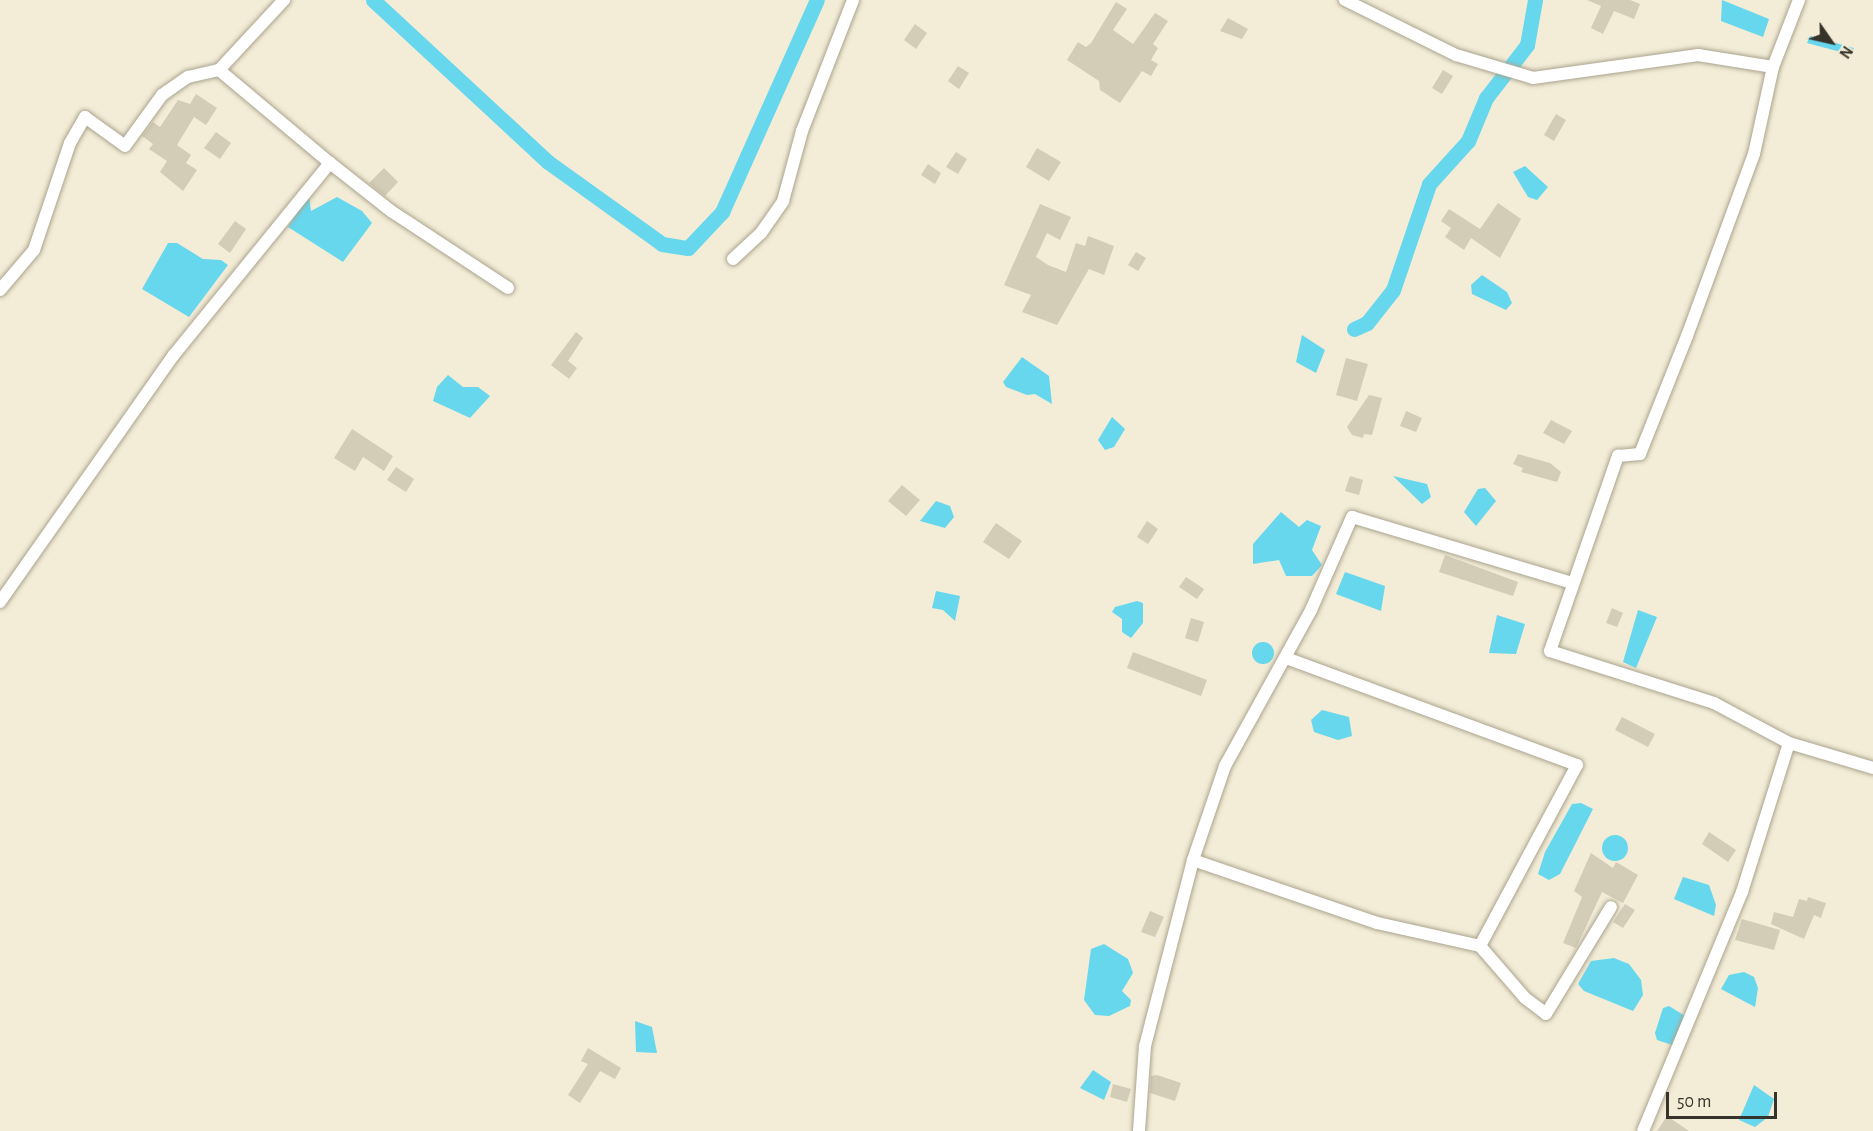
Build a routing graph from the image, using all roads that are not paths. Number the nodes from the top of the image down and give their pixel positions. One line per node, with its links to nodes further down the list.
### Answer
1 (284, 0): 6 (street)
2 (853, 0): 8 (street)
3 (1345, 0): 5 (street)
4 (1799, 0): 5 (street)
5 (1773, 67): 11 (street)
6 (219, 70): 7 (street); 10 (street)
7 (330, 163): 9 (street); 12 (street)
8 (734, 259)
9 (508, 288)
10 (0, 290)
11 (1572, 583): 13 (street); 14 (street)
12 (0, 602)
13 (1286, 658): 16 (street); 18 (street)
14 (1789, 743): 15 (street); 20 (street)
15 (1873, 768)
16 (1193, 860): 18 (street); 19 (street)
17 (1611, 907): 18 (street)
18 (1480, 946)
19 (1139, 1131)
20 (1643, 1131)

